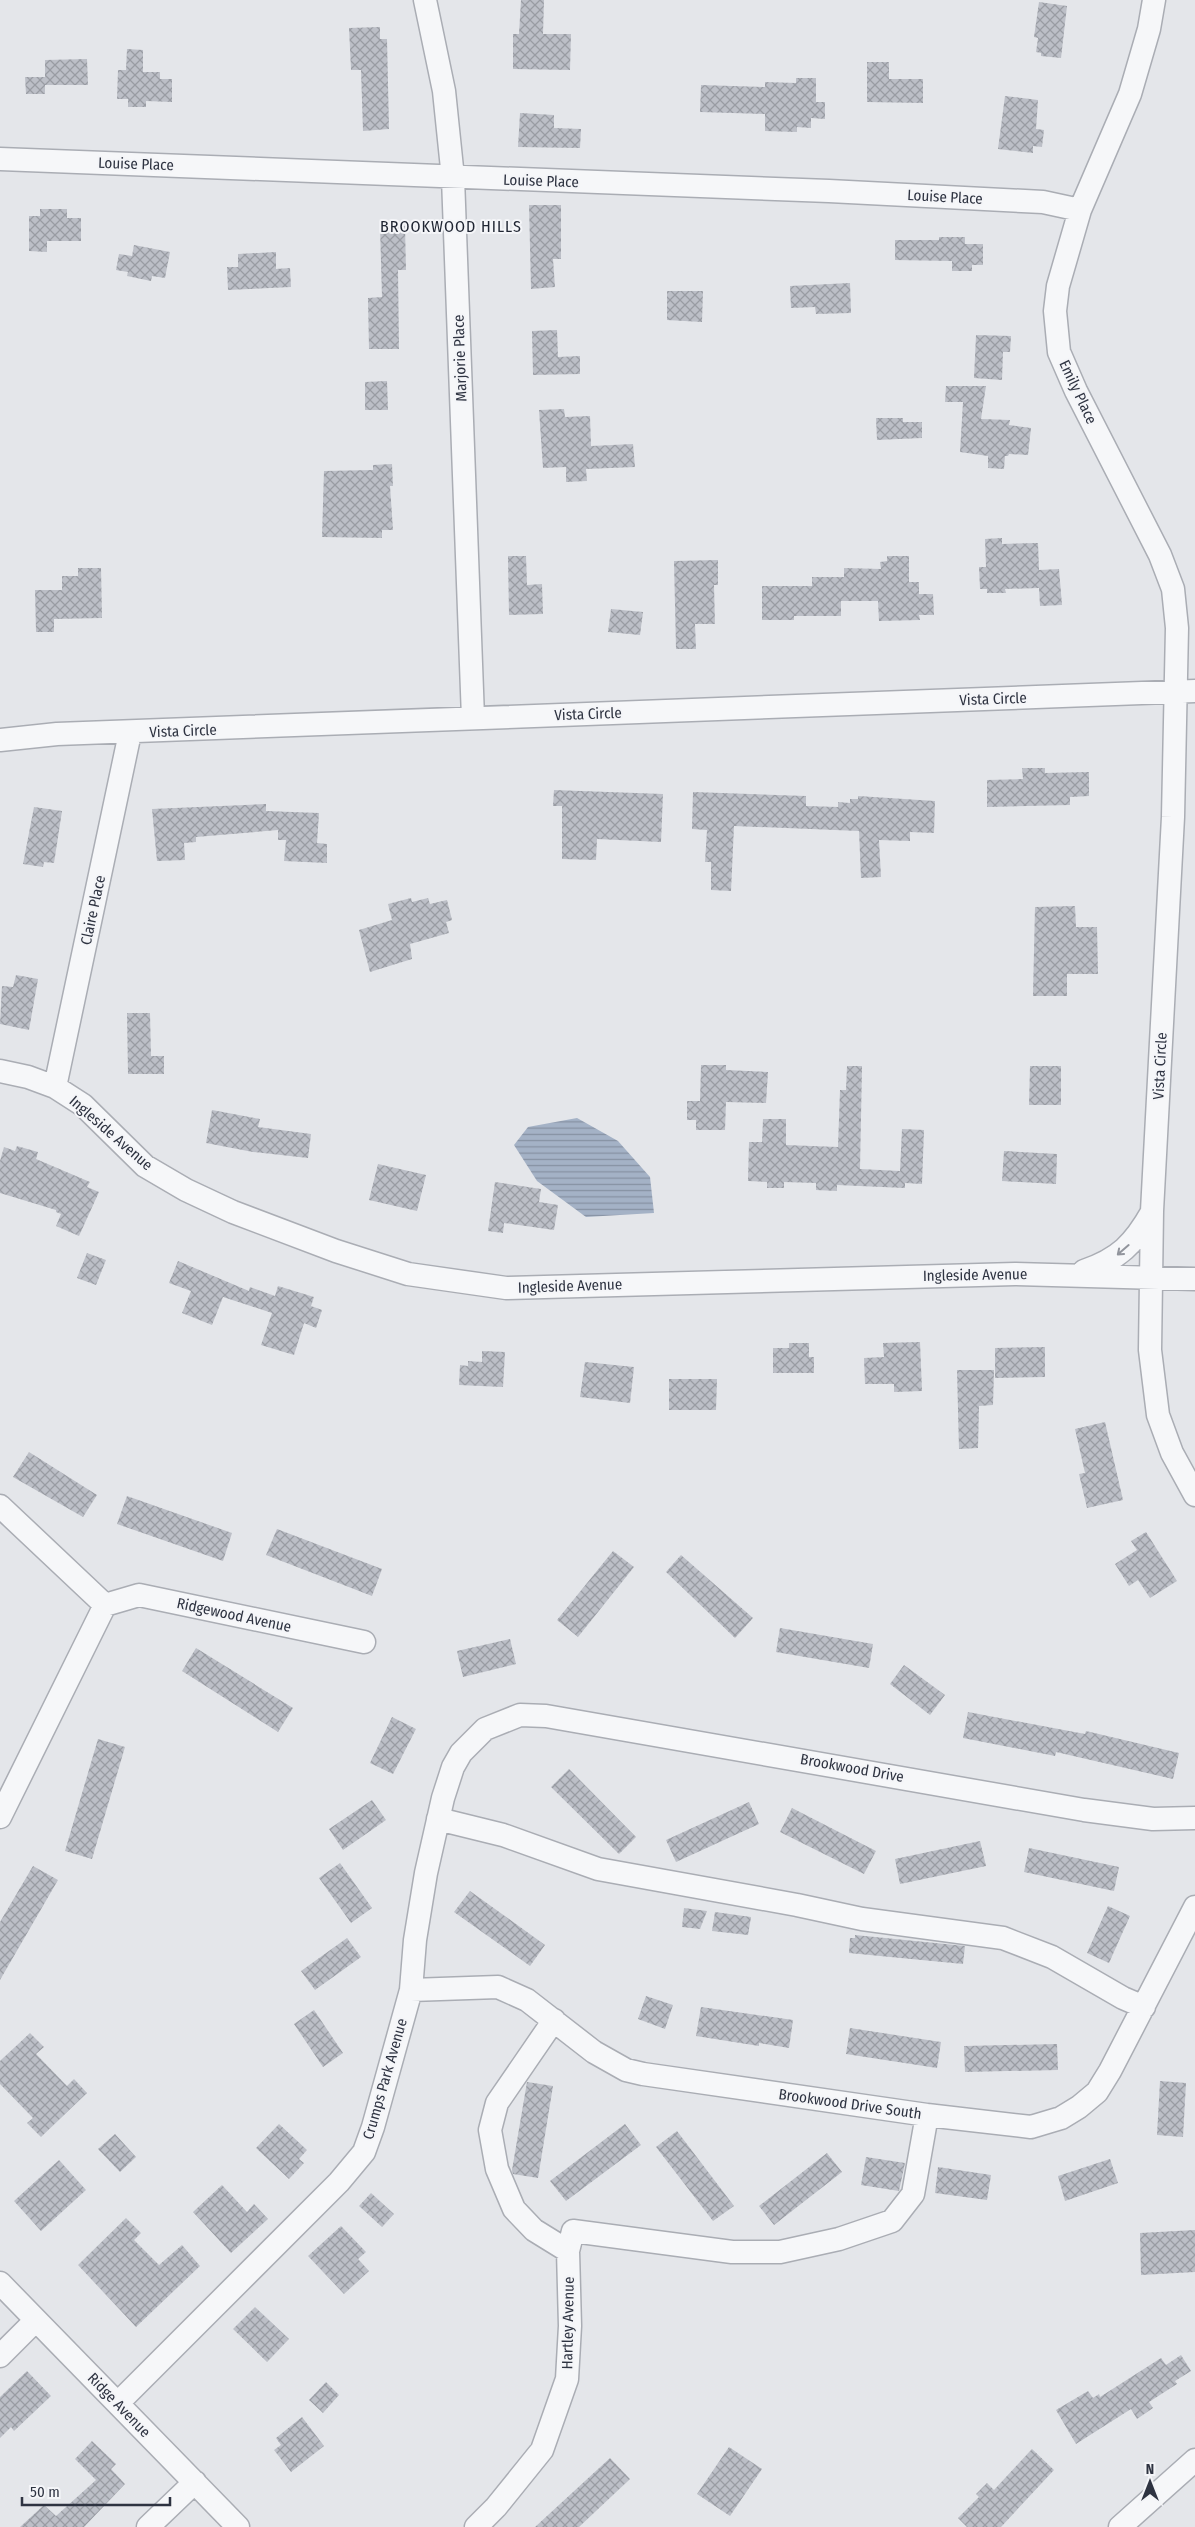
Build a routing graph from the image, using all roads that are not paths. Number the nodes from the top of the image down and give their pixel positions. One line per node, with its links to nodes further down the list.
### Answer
1 (425, 0): 4 (street, Marjorie Place)
2 (1154, 0): 5 (street, Emily Place)
3 (0, 159): 4 (street, Louise Place)
4 (453, 178): 5 (street, Louise Place); 7 (street, Marjorie Place)
5 (1080, 210): 6 (street, Emily Place)
6 (1184, 692): 7 (street, Vista Circle); 12 (street, Vista Circle)
7 (473, 718): 8 (street, Vista Circle)
8 (130, 733): 9 (street, Vista Circle); 11 (street, Claire Place)
9 (0, 740)
10 (0, 1071): 11 (street, Ingleside Avenue)
11 (55, 1087): 13 (street, Ingleside Avenue)
12 (1152, 1212): 13 (street, one-way to 13); 14 (street, Vista Circle)
13 (1076, 1274): 14 (street, Ingleside Avenue)
14 (1150, 1278): 15 (street, Ingleside Avenue); 16 (street, Vista Circle)
15 (1195, 1279)
16 (1195, 1495)
17 (0, 1506): 18 (street)
18 (105, 1605): 19 (street, Ridgewood Avenue); 21 (street)
19 (364, 1642)
20 (510, 1718): 22 (street, Brookwood Drive); 23 (street, Crumps Park Avenue)
21 (0, 1817)
22 (1195, 1818)
23 (438, 1819): 25 (street, Crumps Park Avenue); 26 (street)
24 (1195, 1907): 26 (street, Brookwood Drive South)
25 (411, 1990): 27 (street, Brookwood Drive South); 33 (street, Crumps Park Avenue)
26 (1144, 2007): 28 (street, Brookwood Drive South)
27 (554, 2020): 28 (street, Brookwood Drive South); 29 (street)
28 (927, 2115): 29 (street, Hartley Avenue)
29 (568, 2252): 38 (street, Hartley Avenue)
30 (0, 2283): 31 (street, Ridge Avenue)
31 (36, 2320): 32 (street); 33 (street, Ridge Avenue)
32 (0, 2356)
33 (118, 2403): 35 (street, Ridge Avenue)
34 (1195, 2460): 39 (street)
35 (195, 2482): 36 (street); 37 (street, Ridge Avenue)
36 (148, 2527)
37 (238, 2527)
38 (476, 2527)
39 (1120, 2527)

